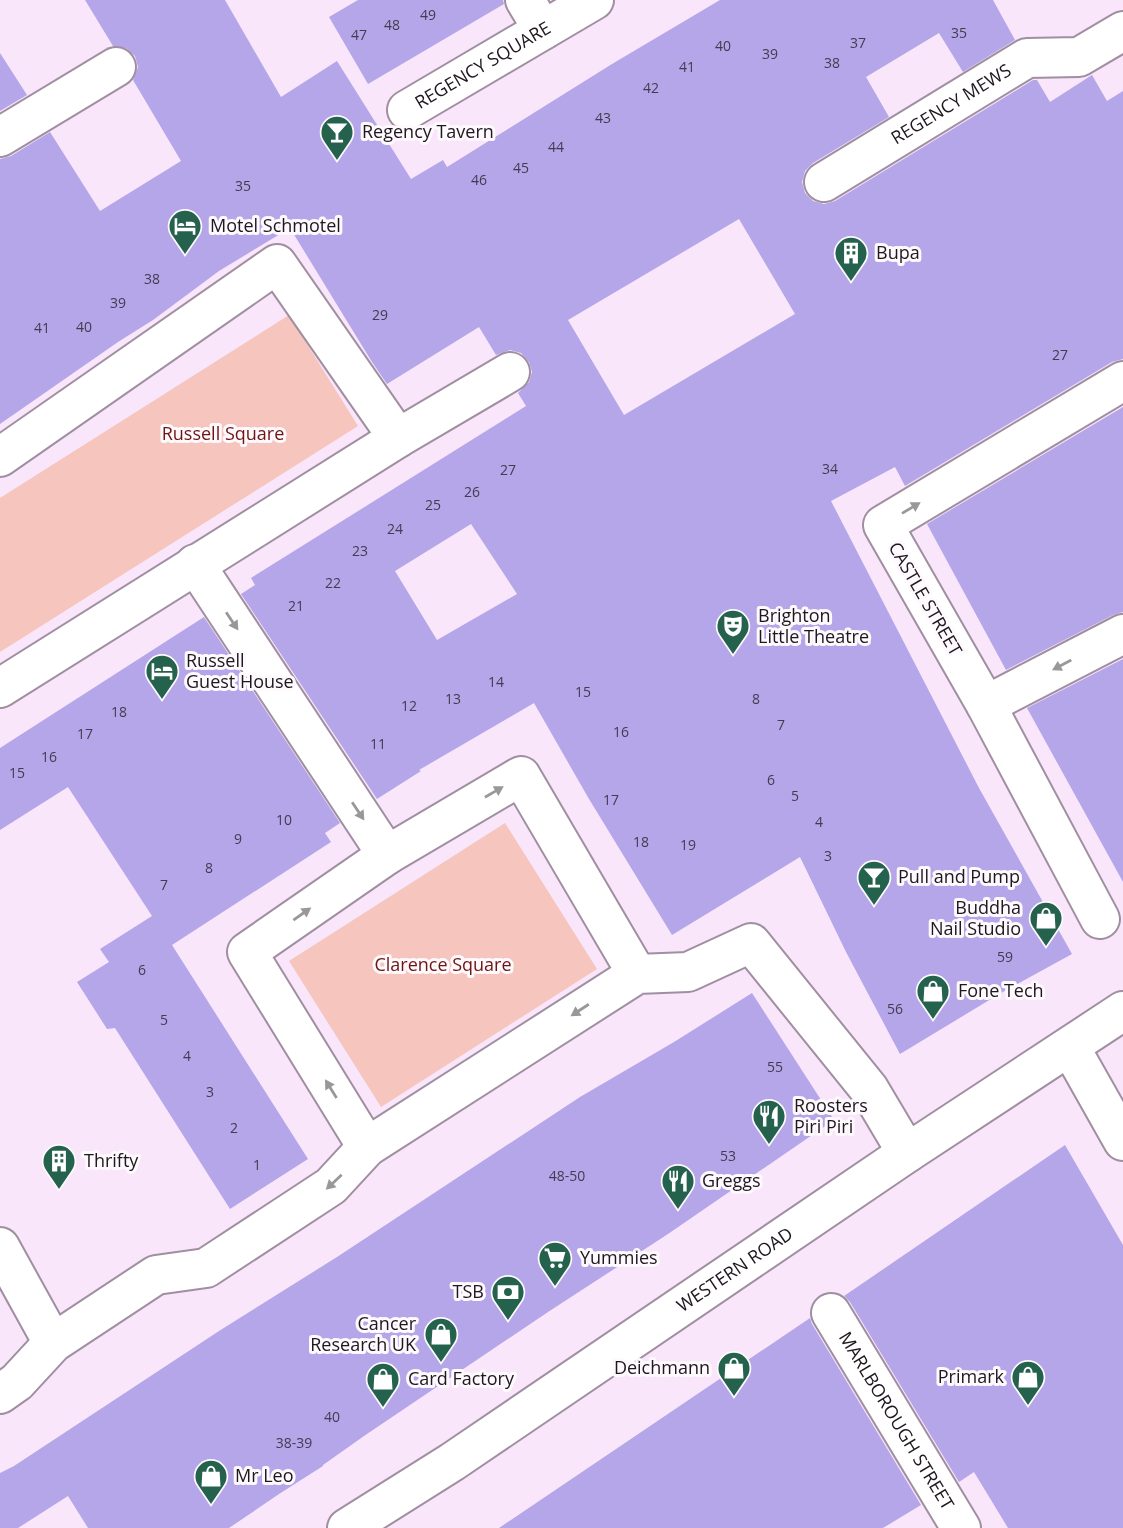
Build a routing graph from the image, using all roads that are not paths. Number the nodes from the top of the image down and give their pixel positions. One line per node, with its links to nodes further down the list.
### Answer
1 (594, 0): 2 (street, REGENCY SQUARE)
2 (534, 15): 5 (street, REGENCY SQUARE)
3 (1123, 31): 7 (street, REGENCY MEWS)
4 (116, 67): 6 (street)
5 (407, 110)
6 (0, 137)
7 (824, 182)
8 (510, 372): 10 (street)
9 (1123, 381): 15 (street, CASTLE STREET, one-way to 9)
10 (398, 438): 11 (street); 12 (street)
11 (0, 457)
12 (195, 564): 14 (street); 16 (street, one-way to 16)
13 (1123, 634): 15 (street, one-way to 15)
14 (0, 688)
15 (986, 705): 17 (street, CASTLE STREET)
16 (387, 855): 18 (street, one-way to 18); 22 (street, one-way to 16)
17 (1100, 919)
18 (637, 974): 22 (street, one-way to 22); 23 (street)
19 (1123, 1011): 20 (street, WESTERN ROAD)
20 (1070, 1047): 21 (street); 23 (street, WESTERN ROAD)
21 (1123, 1141)
22 (367, 1147): 26 (street, one-way to 26)
23 (907, 1153): 28 (street, WESTERN ROAD)
24 (0, 1247): 26 (street)
25 (831, 1313): 29 (street, MARLBOROUGH STREET)
26 (53, 1343): 27 (street)
27 (0, 1394)
28 (347, 1528)
29 (961, 1528)

